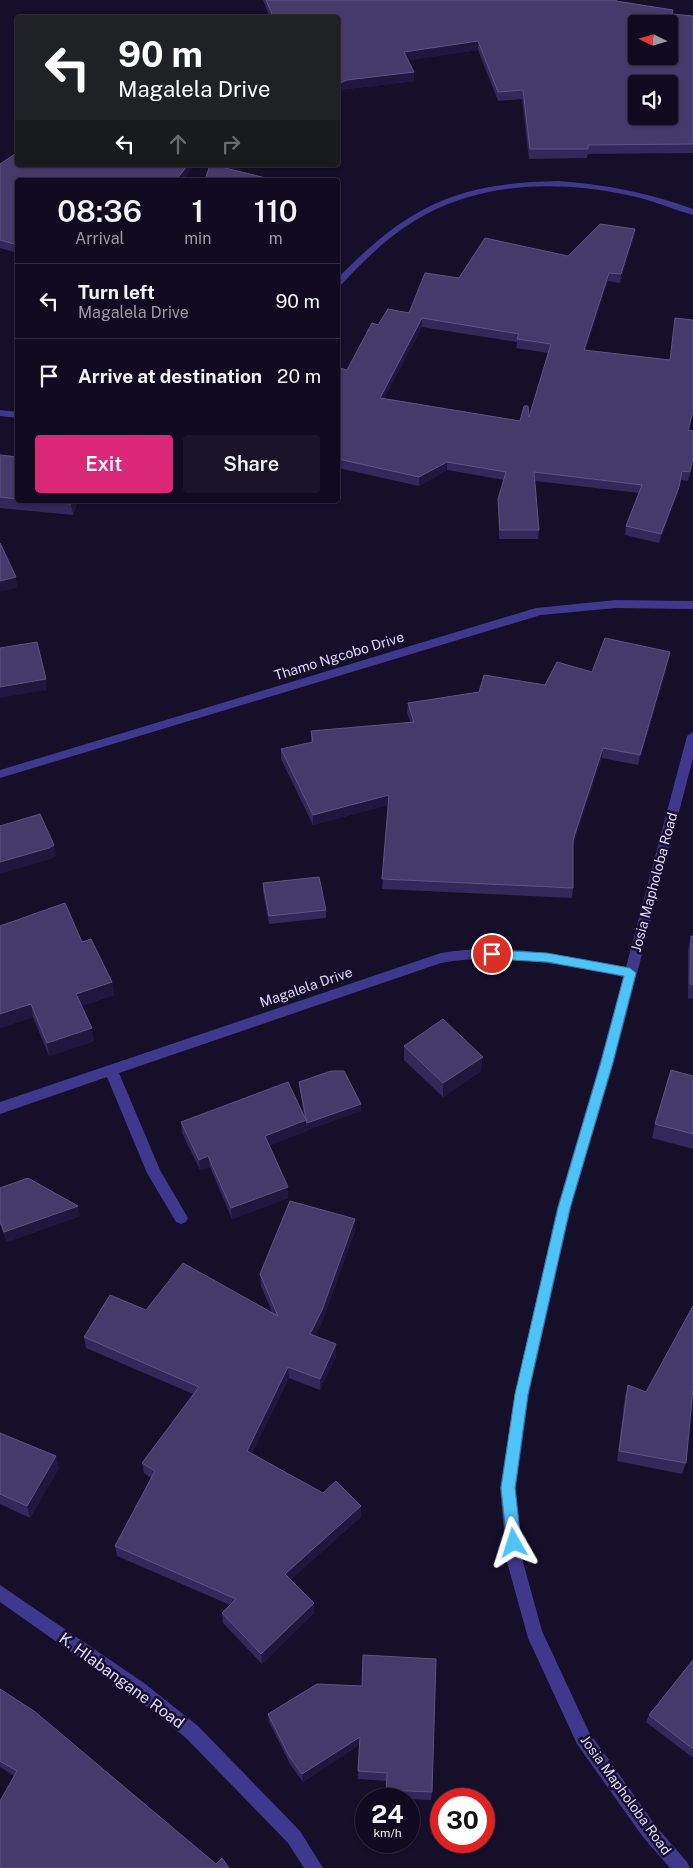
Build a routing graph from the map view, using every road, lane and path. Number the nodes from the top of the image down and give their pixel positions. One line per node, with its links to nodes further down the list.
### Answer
1 (693, 212): 2 (street)
2 (340, 281)
3 (0, 413): 4 (street)
4 (15, 415)
5 (693, 605): 7 (street, Thamo Ngcobo Drive)
6 (693, 736): 8 (street, Josia Mapholoba Road)
7 (0, 774)
8 (630, 973): 9 (street, Magalela Drive); 14 (street, Josia Mapholoba Road)
9 (111, 1070): 10 (street, Magalela Drive); 11 (street)
10 (0, 1108)
11 (181, 1218)
12 (0, 1592): 13 (street, K. Hlabangane Road)
13 (314, 1868)
14 (680, 1868)

